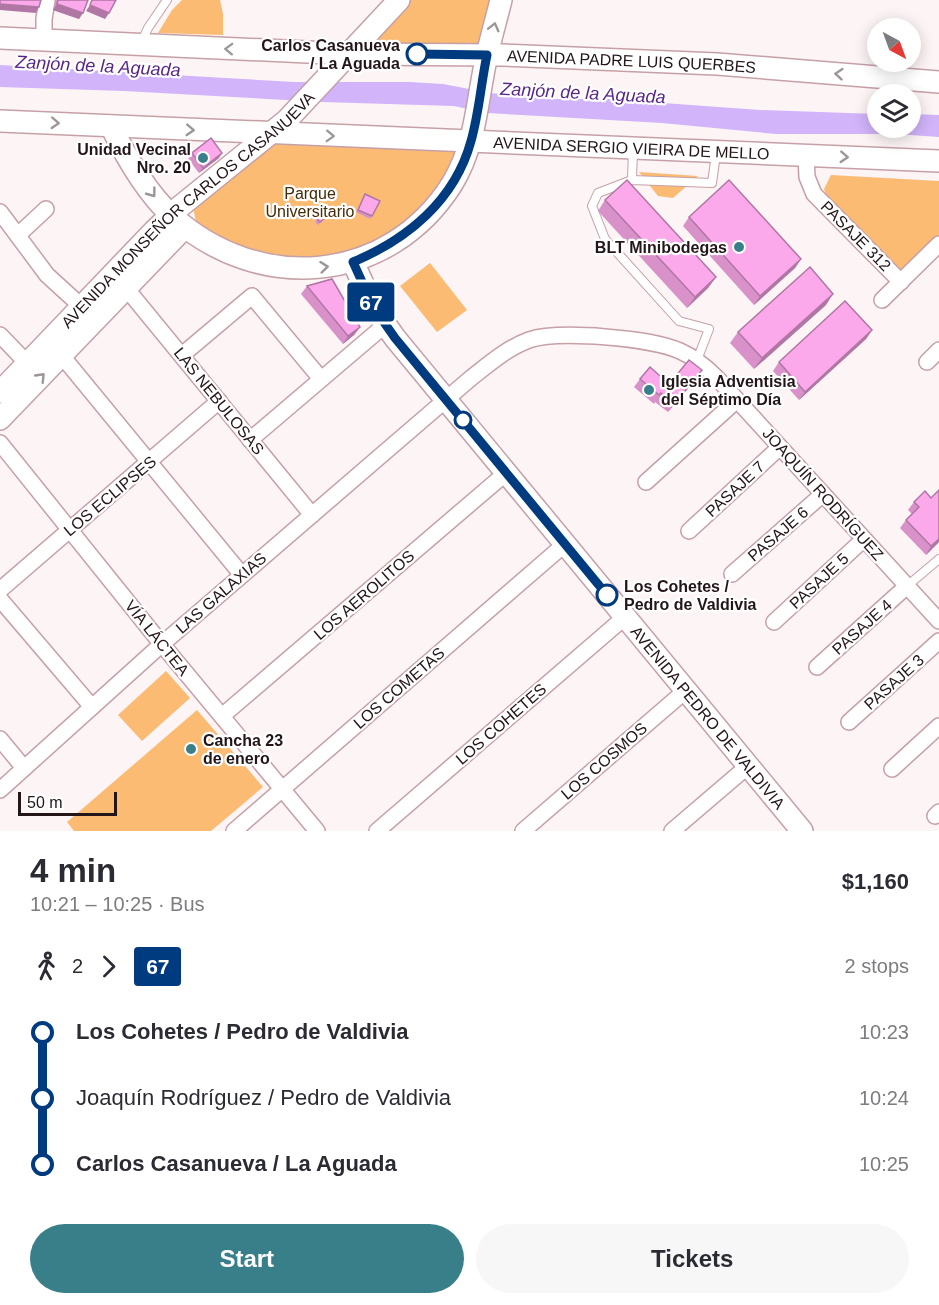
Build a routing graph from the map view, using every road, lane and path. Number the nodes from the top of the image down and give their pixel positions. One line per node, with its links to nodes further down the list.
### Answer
1 (47, 0): 6 (street)
2 (167, 0): 7 (lane)
3 (399, 0): 8 (main road, AVENIDA MONSEÑOR CARLOS CASANUEVA)
4 (501, 0): 9 (main road, one-way to 4)
5 (0, 38): 6 (main road, AVENIDA PADRE LUIS QUERBES)
6 (44, 41): 7 (main road, AVENIDA PADRE LUIS QUERBES)
7 (140, 45): 8 (main road, AVENIDA PADRE LUIS QUERBES, one-way to 7)
8 (345, 60): 9 (main road, AVENIDA PADRE LUIS QUERBES); 13 (main road, AVENIDA MONSEÑOR CARLOS CASANUEVA)
9 (485, 64): 10 (main road, AVENIDA PADRE LUIS QUERBES, one-way to 9); 14 (main road)
10 (939, 82)
11 (0, 121): 12 (main road, AVENIDA SERGIO VIEIRA DE MELLO, one-way to 12)
12 (111, 126): 13 (main road, AVENIDA SERGIO VIEIRA DE MELLO, one-way to 13); 22 (main road, one-way to 22)
13 (279, 127): 14 (main road, AVENIDA SERGIO VIEIRA DE MELLO, one-way to 14); 22 (main road, AVENIDA MONSEÑOR CARLOS CASANUEVA)
14 (473, 131): 15 (main road, AVENIDA SERGIO VIEIRA DE MELLO); 25 (main road)
15 (633, 146): 16 (main road, AVENIDA SERGIO VIEIRA DE MELLO); 19 (lane)
16 (716, 150): 17 (main road, AVENIDA SERGIO VIEIRA DE MELLO); 19 (lane)
17 (806, 155): 18 (main road, AVENIDA SERGIO VIEIRA DE MELLO, one-way to 18); 26 (street, PASAJE 312)
18 (939, 161)
19 (632, 180): 35 (lane)
20 (46, 208): 23 (street)
21 (0, 212): 23 (street)
22 (178, 221): 25 (main road, one-way to 25); 27 (main road, AVENIDA MONSEÑOR CARLOS CASANUEVA); 29 (main road, AVENIDA MONSEÑOR CARLOS CASANUEVA)
23 (18, 235): 29 (street)
24 (939, 244): 26 (street)
25 (353, 262): 30 (main road, AVENIDA PEDRO DE VALDIVIA)
26 (901, 282): 28 (street)
27 (126, 288): 33 (street, LAS NEBULOSAS); 34 (main road, AVENIDA MONSEÑOR CARLOS CASANUEVA)
28 (882, 300)
29 (81, 306): 37 (main road, AVENIDA MONSEÑOR CARLOS CASANUEVA)
30 (385, 325): 38 (street); 40 (main road, AVENIDA PEDRO DE VALDIVIA)
31 (0, 335): 37 (street)
32 (939, 350): 36 (street)
33 (182, 355): 38 (street); 42 (street, LAS NEBULOSAS)
34 (62, 356): 43 (main road, AVENIDA MONSEÑOR CARLOS CASANUEVA, one-way to 34); 47 (street)
35 (697, 360): 40 (street, JOAQUÍN RODRÍGUEZ); 41 (street, JOAQUÍN RODRÍGUEZ)
36 (927, 362)
37 (27, 363): 39 (main road, AVENIDA MONSEÑOR CARLOS CASANUEVA)
38 (321, 379): 44 (street)
39 (0, 392)
40 (446, 400): 48 (main road, AVENIDA PEDRO DE VALDIVIA); 51 (street, LAS GALAXIAS)
41 (737, 400): 46 (street, JOAQUÍN RODRÍGUEZ); 49 (street)
42 (219, 401): 44 (street, LAS NEBULOSAS); 47 (street, LOS ECLIPSES)
43 (0, 419)
44 (250, 440): 51 (street, LAS NEBULOSAS)
45 (0, 443): 52 (street, VÍA LÁCTEA)
46 (780, 447): 50 (street, JOAQUÍN RODRÍGUEZ); 53 (street, PASAJE 7)
47 (149, 462): 52 (street, LOS ECLIPSES); 58 (street)
48 (506, 473): 55 (main road, AVENIDA PEDRO DE VALDIVIA); 70 (street, LOS AEROLITOS)
49 (646, 482)
50 (823, 494): 54 (street, JOAQUÍN RODRÍGUEZ); 57 (street, PASAJE 6)
51 (312, 515): 58 (street, LAS GALAXIAS)
52 (69, 530): 60 (street, LOS ECLIPSES); 66 (street, VÍA LÁCTEA)
53 (689, 531)
54 (864, 539): 59 (street, JOAQUÍN RODRÍGUEZ); 64 (street, PASAJE 5)
55 (565, 544): 62 (main road, AVENIDA PEDRO DE VALDIVIA); 78 (street, LOS COMETAS)
56 (939, 559): 59 (lane)
57 (732, 574)
58 (242, 575): 66 (street, LAS GALAXIAS)
59 (907, 586): 63 (street, JOAQUÍN RODRÍGUEZ); 67 (street, PASAJE 4)
60 (0, 590)
61 (0, 599): 69 (street)
62 (625, 617): 68 (main road, AVENIDA PEDRO DE VALDIVIA); 81 (street, LOS COHETES)
63 (939, 621)
64 (774, 622)
65 (939, 641): 71 (street, PASAJE 3)
66 (162, 644): 69 (street, LAS GALAXIAS); 70 (street, VÍA LÁCTEA)
67 (817, 667)
68 (685, 691): 74 (main road, AVENIDA PEDRO DE VALDIVIA); 82 (street, LOS COSMOS)
69 (92, 707): 75 (street, LAS GALAXIAS)
70 (222, 716): 78 (street, VÍA LÁCTEA)
71 (849, 722)
72 (939, 726): 76 (street)
73 (0, 739): 75 (street)
74 (748, 766): 83 (street); 84 (main road, AVENIDA PEDRO DE VALDIVIA)
75 (24, 768): 77 (street, LAS GALAXIAS)
76 (892, 769)
77 (0, 789)
78 (282, 789): 79 (street, LOS COMETAS); 80 (street, VÍA LÁCTEA)
79 (234, 831)
80 (317, 831)
81 (377, 831)
82 (523, 831)
83 (672, 831)
84 (802, 831)

